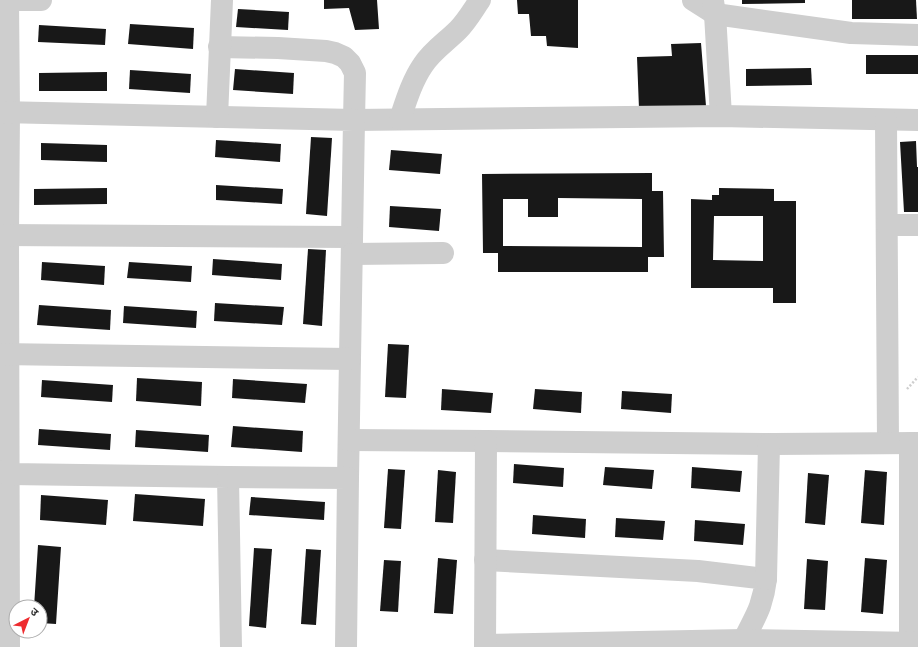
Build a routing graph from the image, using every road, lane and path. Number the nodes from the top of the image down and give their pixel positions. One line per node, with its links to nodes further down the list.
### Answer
1 (8, 0): 2 (street); 9 (street)
2 (41, 0)
3 (222, 0): 8 (street)
4 (480, 0): 12 (street)
5 (693, 0): 6 (street)
6 (714, 7): 7 (street); 11 (street)
7 (918, 35)
8 (219, 47): 10 (street); 13 (street)
9 (5, 112): 10 (street); 18 (street)
10 (217, 116): 13 (street)
11 (721, 116): 12 (street); 14 (street)
12 (400, 119): 13 (street)
13 (354, 120): 19 (street)
14 (886, 120): 15 (street); 16 (street)
15 (918, 120)
16 (887, 225): 17 (street); 25 (street)
17 (918, 225)
18 (4, 235): 19 (street); 21 (street)
19 (352, 246): 20 (street); 22 (street)
20 (443, 253)
21 (4, 354): 22 (street); 28 (street)
22 (350, 359): 23 (street)
23 (349, 440): 24 (street); 30 (street)
24 (486, 441): 27 (street); 32 (street)
25 (888, 443): 26 (street); 27 (street)
26 (914, 443): 31 (street)
27 (769, 444): 33 (street)
28 (4, 473): 29 (street); 37 (street)
29 (228, 477): 30 (street); 38 (street)
30 (348, 478): 39 (street)
31 (914, 515): 35 (street)
32 (485, 560): 33 (street); 36 (street)
33 (766, 579): 34 (street)
34 (743, 643): 35 (street); 36 (street)
35 (914, 643)
36 (485, 646)
37 (9, 647)
38 (231, 647)
39 (346, 647)

